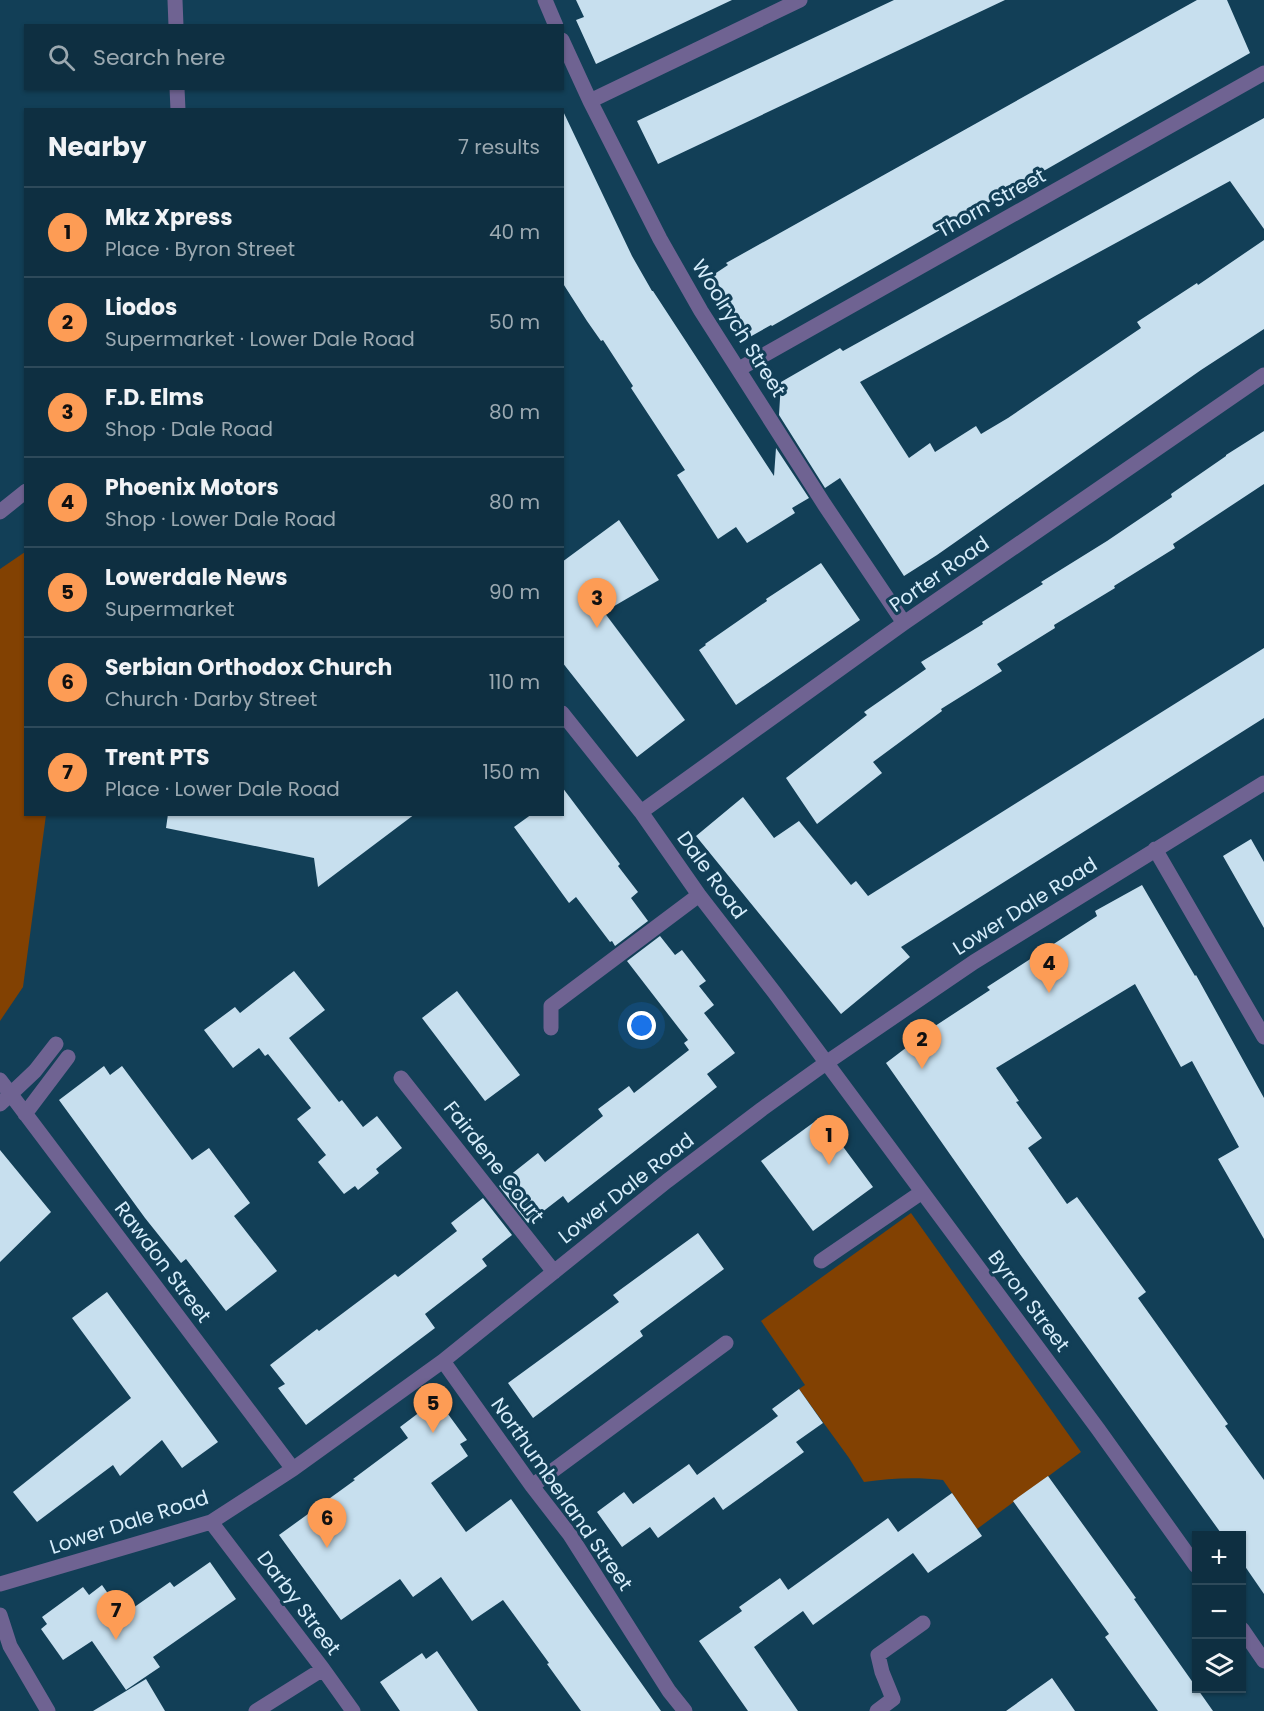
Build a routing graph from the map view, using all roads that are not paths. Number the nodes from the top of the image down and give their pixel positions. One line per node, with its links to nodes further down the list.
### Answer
1 (175, 0): 4 (street)
2 (545, 0): 5 (street)
3 (800, 0): 9 (street)
4 (176, 24)
5 (555, 24)
6 (564, 44): 9 (street, Woolrych Street)
7 (1264, 74): 11 (street, Thorn Street)
8 (177, 90): 10 (street)
9 (590, 101): 11 (street, Woolrych Street)
10 (178, 108)
11 (739, 369): 15 (street, Woolrych Street)
12 (1264, 375): 15 (street, Porter Road)
13 (24, 493): 14 (street)
14 (0, 512)
15 (904, 623): 18 (street, Porter Road)
16 (564, 716): 18 (street, Dale Road)
17 (1264, 783): 19 (street, Lower Dale Road)
18 (641, 813): 20 (street, Dale Road)
19 (1155, 849): 22 (street); 25 (street, Lower Dale Road)
20 (699, 895): 21 (street); 25 (street, Dale Road)
21 (551, 1028)
22 (1264, 1037)
23 (56, 1044): 28 (street)
24 (68, 1057): 29 (street)
25 (826, 1063): 30 (street, Byron Street); 32 (street, Lower Dale Road)
26 (401, 1078): 32 (street, Fairdene Court)
27 (0, 1080): 28 (street, Rawdon Street)
28 (5, 1099): 29 (street, Rawdon Street)
29 (25, 1114): 35 (street, Rawdon Street)
30 (922, 1192): 31 (street); 38 (street, Byron Street)
31 (821, 1261)
32 (554, 1272): 34 (street, Lower Dale Road)
33 (726, 1343): 36 (street)
34 (443, 1361): 35 (street, Lower Dale Road); 36 (street, Northumberland Street)
35 (293, 1469): 37 (street, Lower Dale Road)
36 (532, 1486): 48 (street, Northumberland Street)
37 (211, 1522): 39 (street, Lower Dale Road); 44 (street, Darby Street)
38 (1192, 1559)
39 (0, 1584)
40 (0, 1615): 45 (street)
41 (924, 1623): 49 (street)
42 (1246, 1635): 43 (street)
43 (1264, 1661)
44 (323, 1669): 46 (street); 47 (street, Darby Street)
45 (48, 1711)
46 (256, 1711)
47 (353, 1711)
48 (685, 1711)
49 (877, 1711)

